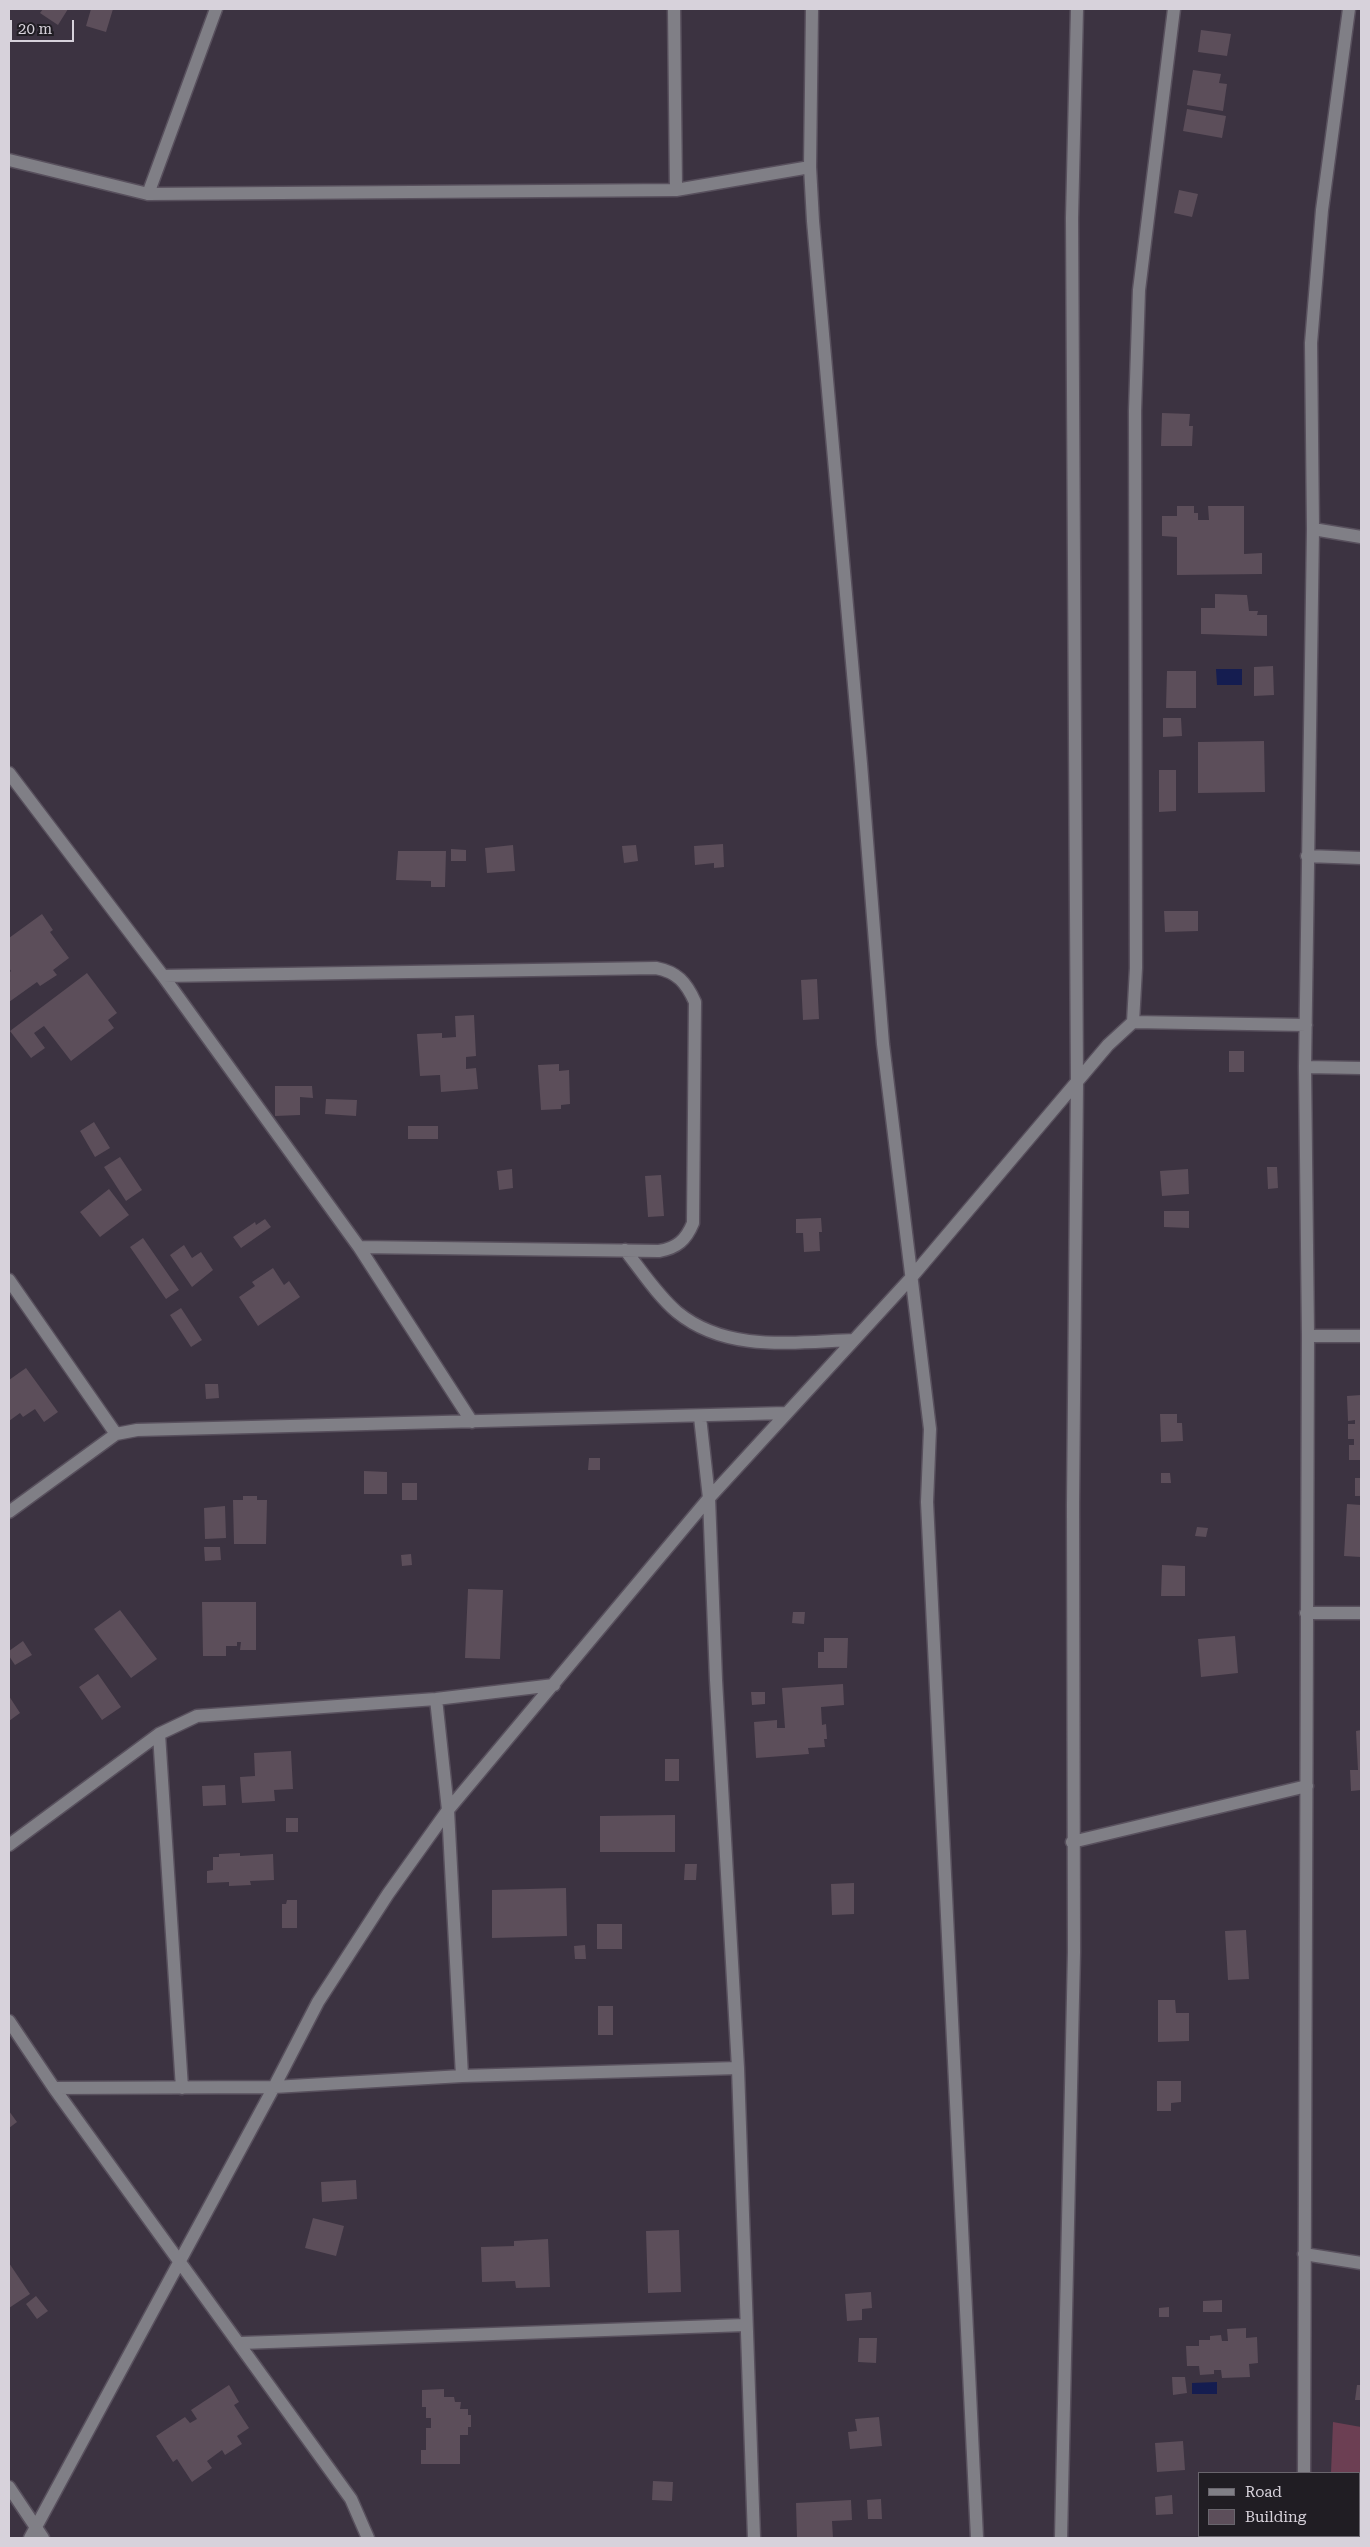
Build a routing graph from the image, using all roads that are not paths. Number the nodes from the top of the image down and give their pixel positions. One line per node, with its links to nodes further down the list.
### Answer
1 (216, 9): 10 (street)
2 (674, 9): 9 (street)
3 (812, 9): 8 (street)
4 (1077, 9): 21 (street)
5 (1174, 9): 17 (street)
6 (1349, 9): 11 (street)
7 (9, 160): 10 (street)
8 (810, 166): 9 (street); 24 (street)
9 (676, 190): 10 (street)
10 (148, 194)
11 (1312, 529): 12 (street); 14 (street)
12 (1361, 537)
13 (9, 773): 16 (street)
14 (1307, 856): 15 (street); 18 (street)
15 (1361, 858)
16 (162, 976): 22 (street); 23 (street)
17 (1133, 1022): 18 (street); 21 (street)
18 (1306, 1025): 19 (street)
19 (1305, 1067): 20 (street); 26 (street)
20 (1361, 1068)
21 (1077, 1083): 24 (street); 42 (street)
22 (359, 1247): 23 (street); 31 (street)
23 (625, 1250): 28 (street)
24 (910, 1279): 28 (street); 62 (street)
25 (9, 1280): 32 (street)
26 (1308, 1336): 27 (street); 35 (street)
27 (1361, 1336)
28 (854, 1340): 29 (street)
29 (786, 1413): 30 (street); 33 (street)
30 (700, 1417): 31 (street); 33 (street)
31 (472, 1422): 32 (street)
32 (116, 1434): 34 (street)
33 (709, 1498): 37 (street); 45 (street)
34 (9, 1512)
35 (1306, 1613): 36 (street); 40 (street)
36 (1361, 1613)
37 (554, 1685): 38 (street); 41 (street)
38 (436, 1698): 39 (street); 41 (street)
39 (159, 1734): 43 (street); 49 (street)
40 (1307, 1786): 42 (street); 50 (street)
41 (448, 1810): 46 (street); 47 (street)
42 (1072, 1842): 63 (street)
43 (9, 1845)
44 (9, 2021): 48 (street)
45 (738, 2068): 46 (street); 53 (street)
46 (462, 2076): 47 (street)
47 (274, 2087): 49 (street); 51 (street)
48 (54, 2088): 49 (street); 51 (street)
49 (182, 2088)
50 (1304, 2254): 52 (street); 55 (street)
51 (179, 2261): 54 (street); 57 (street)
52 (1361, 2263)
53 (745, 2325): 54 (street); 61 (street)
54 (241, 2343): 60 (street)
55 (1304, 2472)
56 (9, 2487): 57 (street)
57 (36, 2527): 58 (street); 59 (street)
58 (30, 2538)
59 (43, 2538)
60 (368, 2538)
61 (754, 2538)
62 (977, 2538)
63 (1061, 2538)

